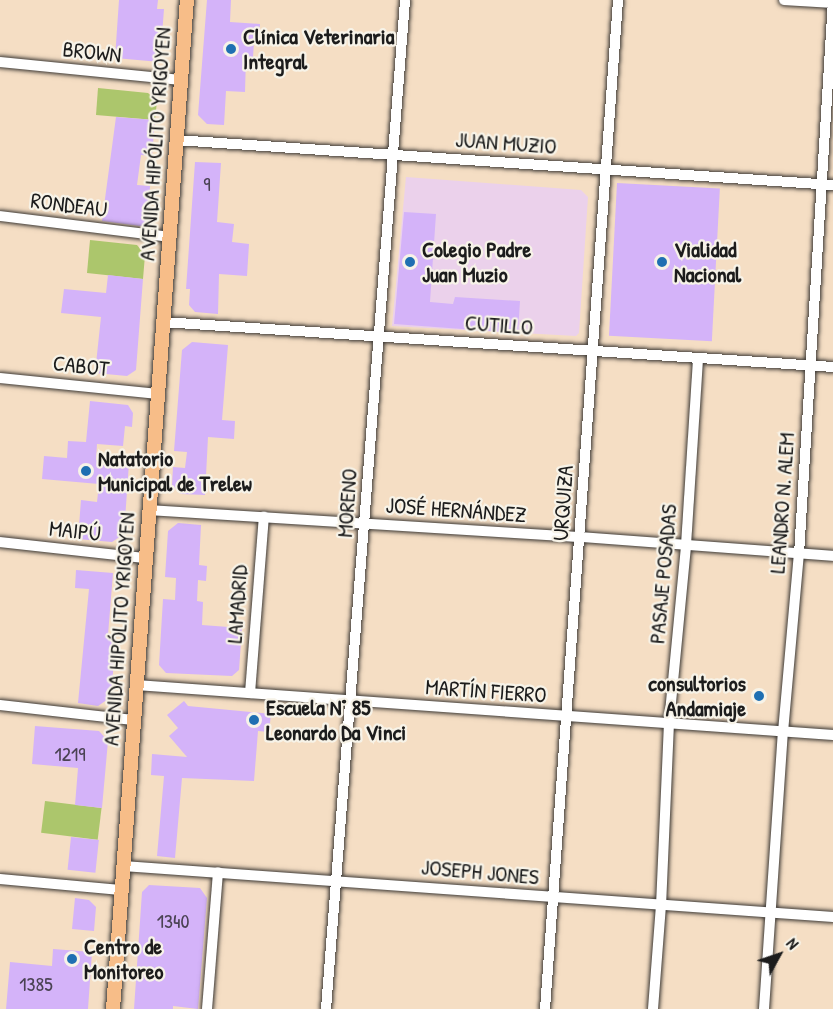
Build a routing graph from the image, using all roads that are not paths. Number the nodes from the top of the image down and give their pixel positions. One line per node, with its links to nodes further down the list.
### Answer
1 (187, 0): 7 (main road, AVENIDA HIPÓLITO YRIGOYEN)
2 (405, 0): 9 (street, MORENO)
3 (618, 0): 10 (street, URQUIZA)
4 (784, 0): 5 (street)
5 (833, 2): 11 (street, LEANDRO N. ALEM)
6 (0, 62): 7 (street, BROWN)
7 (181, 80): 8 (main road, AVENIDA HIPÓLITO YRIGOYEN)
8 (176, 140): 9 (street, JUAN MUZIO); 14 (main road, AVENIDA HIPÓLITO YRIGOYEN)
9 (393, 154): 10 (street, JUAN MUZIO); 16 (street, MORENO)
10 (605, 169): 11 (street, JUAN MUZIO); 17 (street, URQUIZA)
11 (821, 184): 12 (street, JUAN MUZIO); 19 (street, LEANDRO N. ALEM)
12 (833, 184)
13 (0, 216): 14 (street, RONDEAU)
14 (170, 237): 15 (main road, AVENIDA HIPÓLITO YRIGOYEN)
15 (163, 322): 16 (street, CUTILLO); 22 (main road, AVENIDA HIPÓLITO YRIGOYEN)
16 (379, 336): 17 (street, CUTILLO); 25 (street, MORENO)
17 (593, 350): 18 (street, CUTILLO); 26 (street, URQUIZA)
18 (698, 358): 19 (street, CUTILLO); 28 (street, PASAJE POSADAS)
19 (810, 364): 20 (street, CUTILLO); 29 (street, LEANDRO N. ALEM)
20 (833, 367)
21 (0, 378): 22 (street, CABOT)
22 (158, 394): 23 (main road, AVENIDA HIPÓLITO YRIGOYEN)
23 (149, 510): 24 (street, JOSÉ HERNÁNDEZ); 31 (main road, AVENIDA HIPÓLITO YRIGOYEN)
24 (264, 517): 25 (street, JOSÉ HERNÁNDEZ); 33 (street, LAMADRID)
25 (364, 524): 26 (street, JOSÉ HERNÁNDEZ); 34 (street, MORENO)
26 (581, 537): 28 (street, JOSÉ HERNÁNDEZ); 36 (street, URQUIZA)
27 (0, 542): 31 (street, MAIPÚ)
28 (686, 544): 29 (street, JOSÉ HERNÁNDEZ); 38 (street, PASAJE POSADAS)
29 (799, 554): 30 (street, JOSÉ HERNÁNDEZ); 39 (street, LEANDRO N. ALEM)
30 (833, 556)
31 (146, 558): 32 (main road, AVENIDA HIPÓLITO YRIGOYEN)
32 (136, 685): 33 (street, MARTÍN FIERRO); 37 (main road, AVENIDA HIPÓLITO YRIGOYEN)
33 (250, 693): 34 (street, MARTÍN FIERRO)
34 (352, 700): 36 (street, MARTÍN FIERRO); 44 (street, MORENO)
35 (0, 705): 37 (street)
36 (566, 716): 38 (street, MARTÍN FIERRO); 46 (street, URQUIZA)
37 (133, 720): 41 (main road, AVENIDA HIPÓLITO YRIGOYEN)
38 (669, 723): 39 (street, MARTÍN FIERRO); 47 (street, PASAJE POSADAS)
39 (783, 732): 40 (street, MARTÍN FIERRO); 48 (street, LEANDRO N. ALEM)
40 (833, 735)
41 (123, 866): 42 (street, JOSEPH JONES); 45 (main road, AVENIDA HIPÓLITO YRIGOYEN)
42 (218, 872): 44 (street, JOSEPH JONES); 51 (street)
43 (0, 879): 45 (street)
44 (336, 879): 46 (street, JOSEPH JONES); 52 (street, MORENO)
45 (121, 890): 50 (main road, AVENIDA HIPÓLITO YRIGOYEN)
46 (554, 897): 47 (street, JOSEPH JONES); 53 (street, URQUIZA)
47 (661, 906): 48 (street, JOSEPH JONES); 54 (street, PASAJE POSADAS)
48 (771, 914): 49 (street, JOSEPH JONES); 55 (street, LEANDRO N. ALEM)
49 (833, 917)
50 (113, 1009)
51 (207, 1009)
52 (326, 1009)
53 (545, 1009)
54 (652, 1009)
55 (764, 1009)

